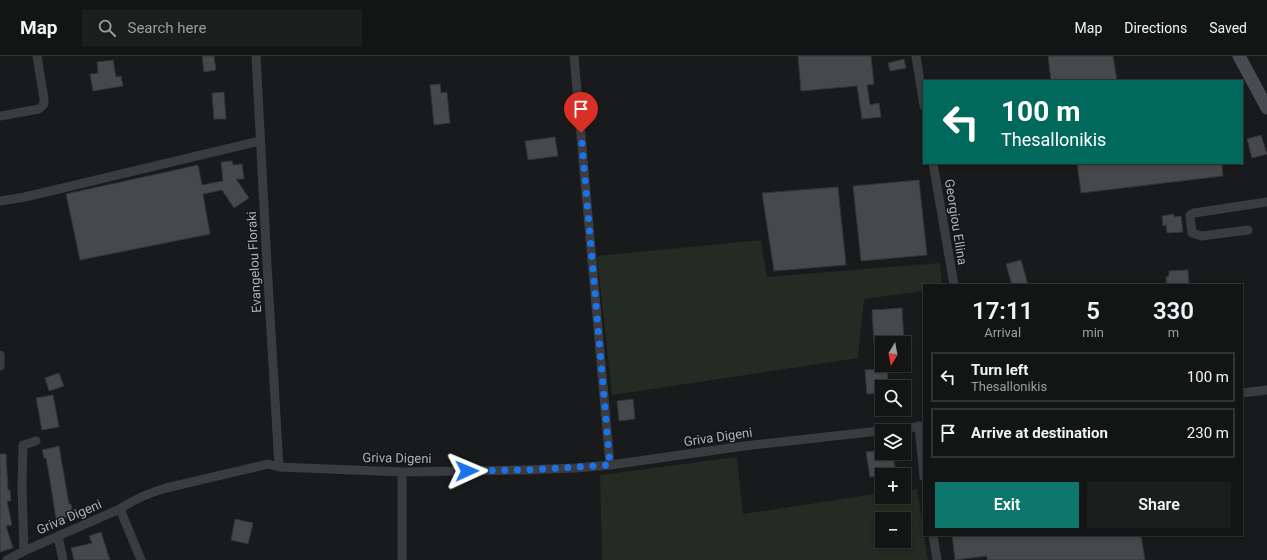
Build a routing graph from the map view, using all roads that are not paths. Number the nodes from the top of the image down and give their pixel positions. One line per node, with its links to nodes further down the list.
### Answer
1 (37, 56): 8 (street)
2 (256, 56): 9 (street, Evangelou Floraki)
3 (574, 56): 22 (street)
4 (916, 56): 6 (street)
5 (1239, 56): 7 (main road)
6 (923, 100)
7 (1267, 108)
8 (0, 116)
9 (260, 141): 11 (street); 23 (street, Evangelou Floraki)
10 (934, 164): 14 (street, Georgiou Ellina)
11 (0, 201)
12 (1267, 202): 13 (street)
13 (1248, 230)
14 (954, 284)
15 (0, 355): 16 (street)
16 (0, 366)
17 (1267, 390): 18 (street)
18 (1243, 393)
19 (922, 426): 21 (street); 22 (street, Griva Digeni)
20 (36, 441): 28 (street)
21 (923, 452)
22 (610, 465): 24 (street, Griva Digeni)
23 (279, 467): 24 (street, Griva Digeni); 25 (street, Griva Digeni)
24 (402, 472): 32 (street)
25 (120, 509): 26 (street, Griva Digeni); 31 (street)
26 (58, 536): 28 (street, Griva Digeni); 30 (street)
27 (933, 536): 33 (street)
28 (24, 551): 29 (street, Griva Digeni)
29 (7, 560)
30 (63, 560)
31 (141, 560)
32 (402, 560)
33 (937, 560)

